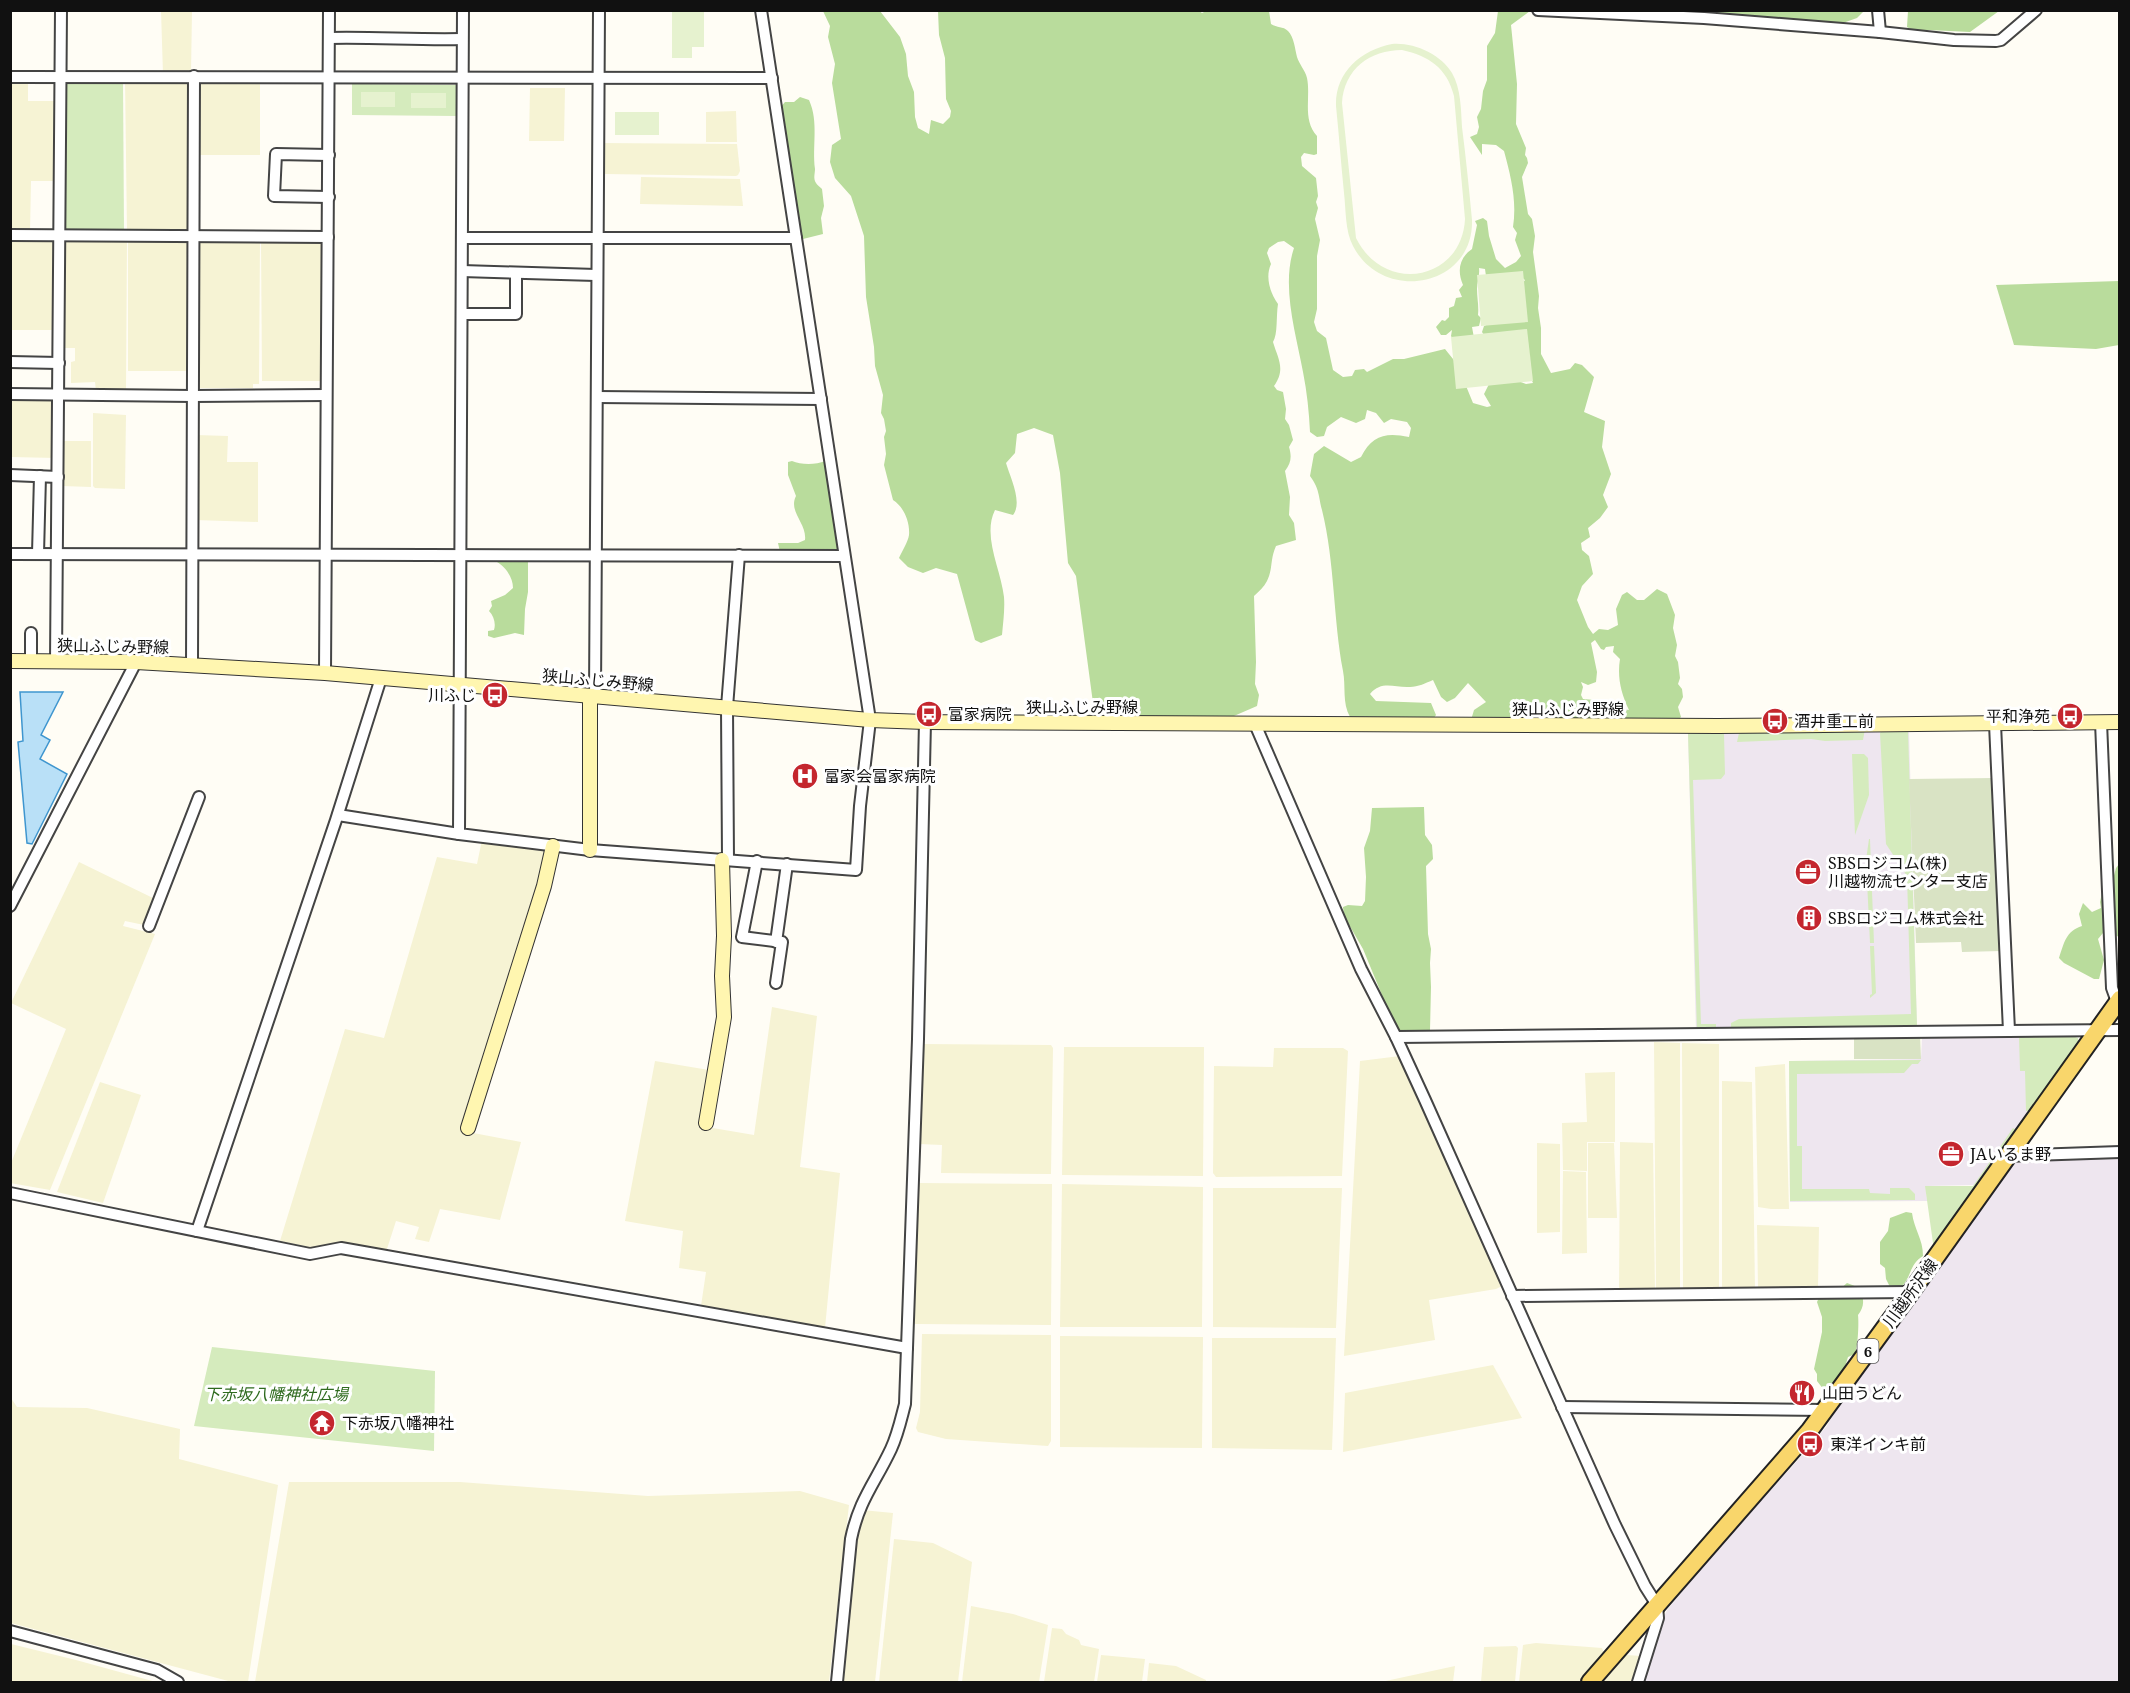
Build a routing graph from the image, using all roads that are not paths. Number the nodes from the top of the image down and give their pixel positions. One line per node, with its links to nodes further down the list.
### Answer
1 (61, 10): 16 (street)
2 (329, 10): 11 (street)
3 (463, 10): 12 (street)
4 (599, 10): 18 (street)
5 (761, 10): 19 (street)
6 (1538, 10): 9 (street)
7 (1878, 10): 10 (street)
8 (2036, 10): 10 (street)
9 (1554, 11): 10 (street)
10 (1880, 32)
11 (329, 38): 12 (street); 14 (street)
12 (462, 39): 17 (street)
13 (194, 76): 14 (street); 16 (street); 24 (street)
14 (329, 76): 17 (street); 20 (street)
15 (10, 77): 16 (street)
16 (60, 77): 23 (street)
17 (463, 77): 18 (street); 26 (street)
18 (598, 77): 19 (street); 27 (street)
19 (772, 78): 28 (street)
20 (329, 156): 21 (street); 21 (street)
21 (329, 197): 25 (street)
22 (10, 235): 23 (street)
23 (60, 235): 24 (street); 34 (street)
24 (194, 235): 25 (street); 38 (street)
25 (328, 237): 37 (street)
26 (462, 238): 27 (street); 29 (street)
27 (596, 238): 28 (street); 31 (street)
28 (796, 238): 40 (street)
29 (462, 271): 30 (street); 32 (street)
30 (516, 273): 31 (street); 32 (street)
31 (596, 275): 39 (street)
32 (462, 314): 49 (street)
33 (10, 362): 34 (street)
34 (59, 363): 36 (street)
35 (10, 394): 36 (street)
36 (59, 394): 38 (street); 43 (street)
37 (326, 394): 38 (street); 48 (street)
38 (193, 396): 47 (street)
39 (597, 397): 40 (street); 50 (street)
40 (822, 399): 52 (street)
41 (10, 474): 42 (street)
42 (40, 476): 43 (street); 45 (street)
43 (58, 477): 46 (street)
44 (10, 554): 45 (street)
45 (38, 554): 46 (street)
46 (58, 555): 47 (street); 56 (street)
47 (192, 555): 48 (street); 58 (street)
48 (327, 555): 49 (street); 59 (street)
49 (460, 555): 50 (street); 61 (street)
50 (596, 555): 51 (street); 62 (street)
51 (739, 555): 52 (street); 63 (street)
52 (844, 556): 64 (street)
53 (31, 633): 55 (street)
54 (10, 661): 55 (main road, 狭山ふじみ野線)
55 (31, 661): 56 (main road, 狭山ふじみ野線)
56 (56, 661): 57 (main road, 狭山ふじみ野線)
57 (136, 662): 58 (main road, 狭山ふじみ野線); 78 (street)
58 (192, 665): 59 (main road, 狭山ふじみ野線)
59 (325, 673): 60 (main road, 狭山ふじみ野線)
60 (381, 678): 61 (main road, 狭山ふじみ野線); 71 (street)
61 (459, 684): 62 (main road, 狭山ふじみ野線); 72 (street)
62 (593, 696): 63 (main road, 狭山ふじみ野線); 74 (main road)
63 (727, 707): 64 (main road, 狭山ふじみ野線); 75 (street)
64 (870, 720): 65 (main road, 狭山ふじみ野線); 77 (street)
65 (925, 722): 68 (main road, 狭山ふじみ野線); 97 (street)
66 (2101, 722): 67 (main road, 狭山ふじみ野線); 69 (main road, 狭山ふじみ野線); 84 (street)
67 (2120, 722)
68 (1255, 724): 69 (main road, 狭山ふじみ野線); 88 (street)
69 (1995, 724): 87 (street)
70 (199, 797): 79 (street)
71 (338, 815): 72 (street); 94 (street)
72 (459, 834): 73 (street)
73 (553, 846): 74 (street); 90 (main road)
74 (590, 850): 75 (street)
75 (725, 860): 76 (street); 80 (main road)
76 (757, 861): 77 (street); 81 (street)
77 (787, 864): 82 (street)
78 (10, 906)
79 (149, 926)
80 (724, 936): 81 (street); 89 (main road)
81 (742, 937): 82 (street)
82 (776, 942): 83 (street)
83 (776, 983)
84 (2119, 1000): 85 (main road, 川越所沢線 / 6)
85 (2097, 1030): 86 (street); 87 (street); 92 (main road, 川越所沢線 / 6)
86 (2120, 1030)
87 (2009, 1031): 88 (street)
88 (1396, 1037): 96 (street)
89 (706, 1123)
90 (468, 1128)
91 (2120, 1152): 92 (street)
92 (2007, 1156): 95 (main road, 川越所沢線 / 6)
93 (10, 1193): 94 (street)
94 (197, 1231): 97 (street)
95 (1911, 1292): 96 (street); 99 (main road, 川越所沢線 / 6)
96 (1512, 1296): 98 (street)
97 (907, 1348): 103 (street)
98 (1562, 1407): 99 (street); 100 (street)
99 (1825, 1410): 100 (main road, 川越所沢線 / 6)
100 (1657, 1605): 104 (main road, 川越所沢線 / 6); 105 (street)
101 (10, 1631): 102 (street)
102 (177, 1683)
103 (837, 1683)
104 (1590, 1683)
105 (1638, 1683)

